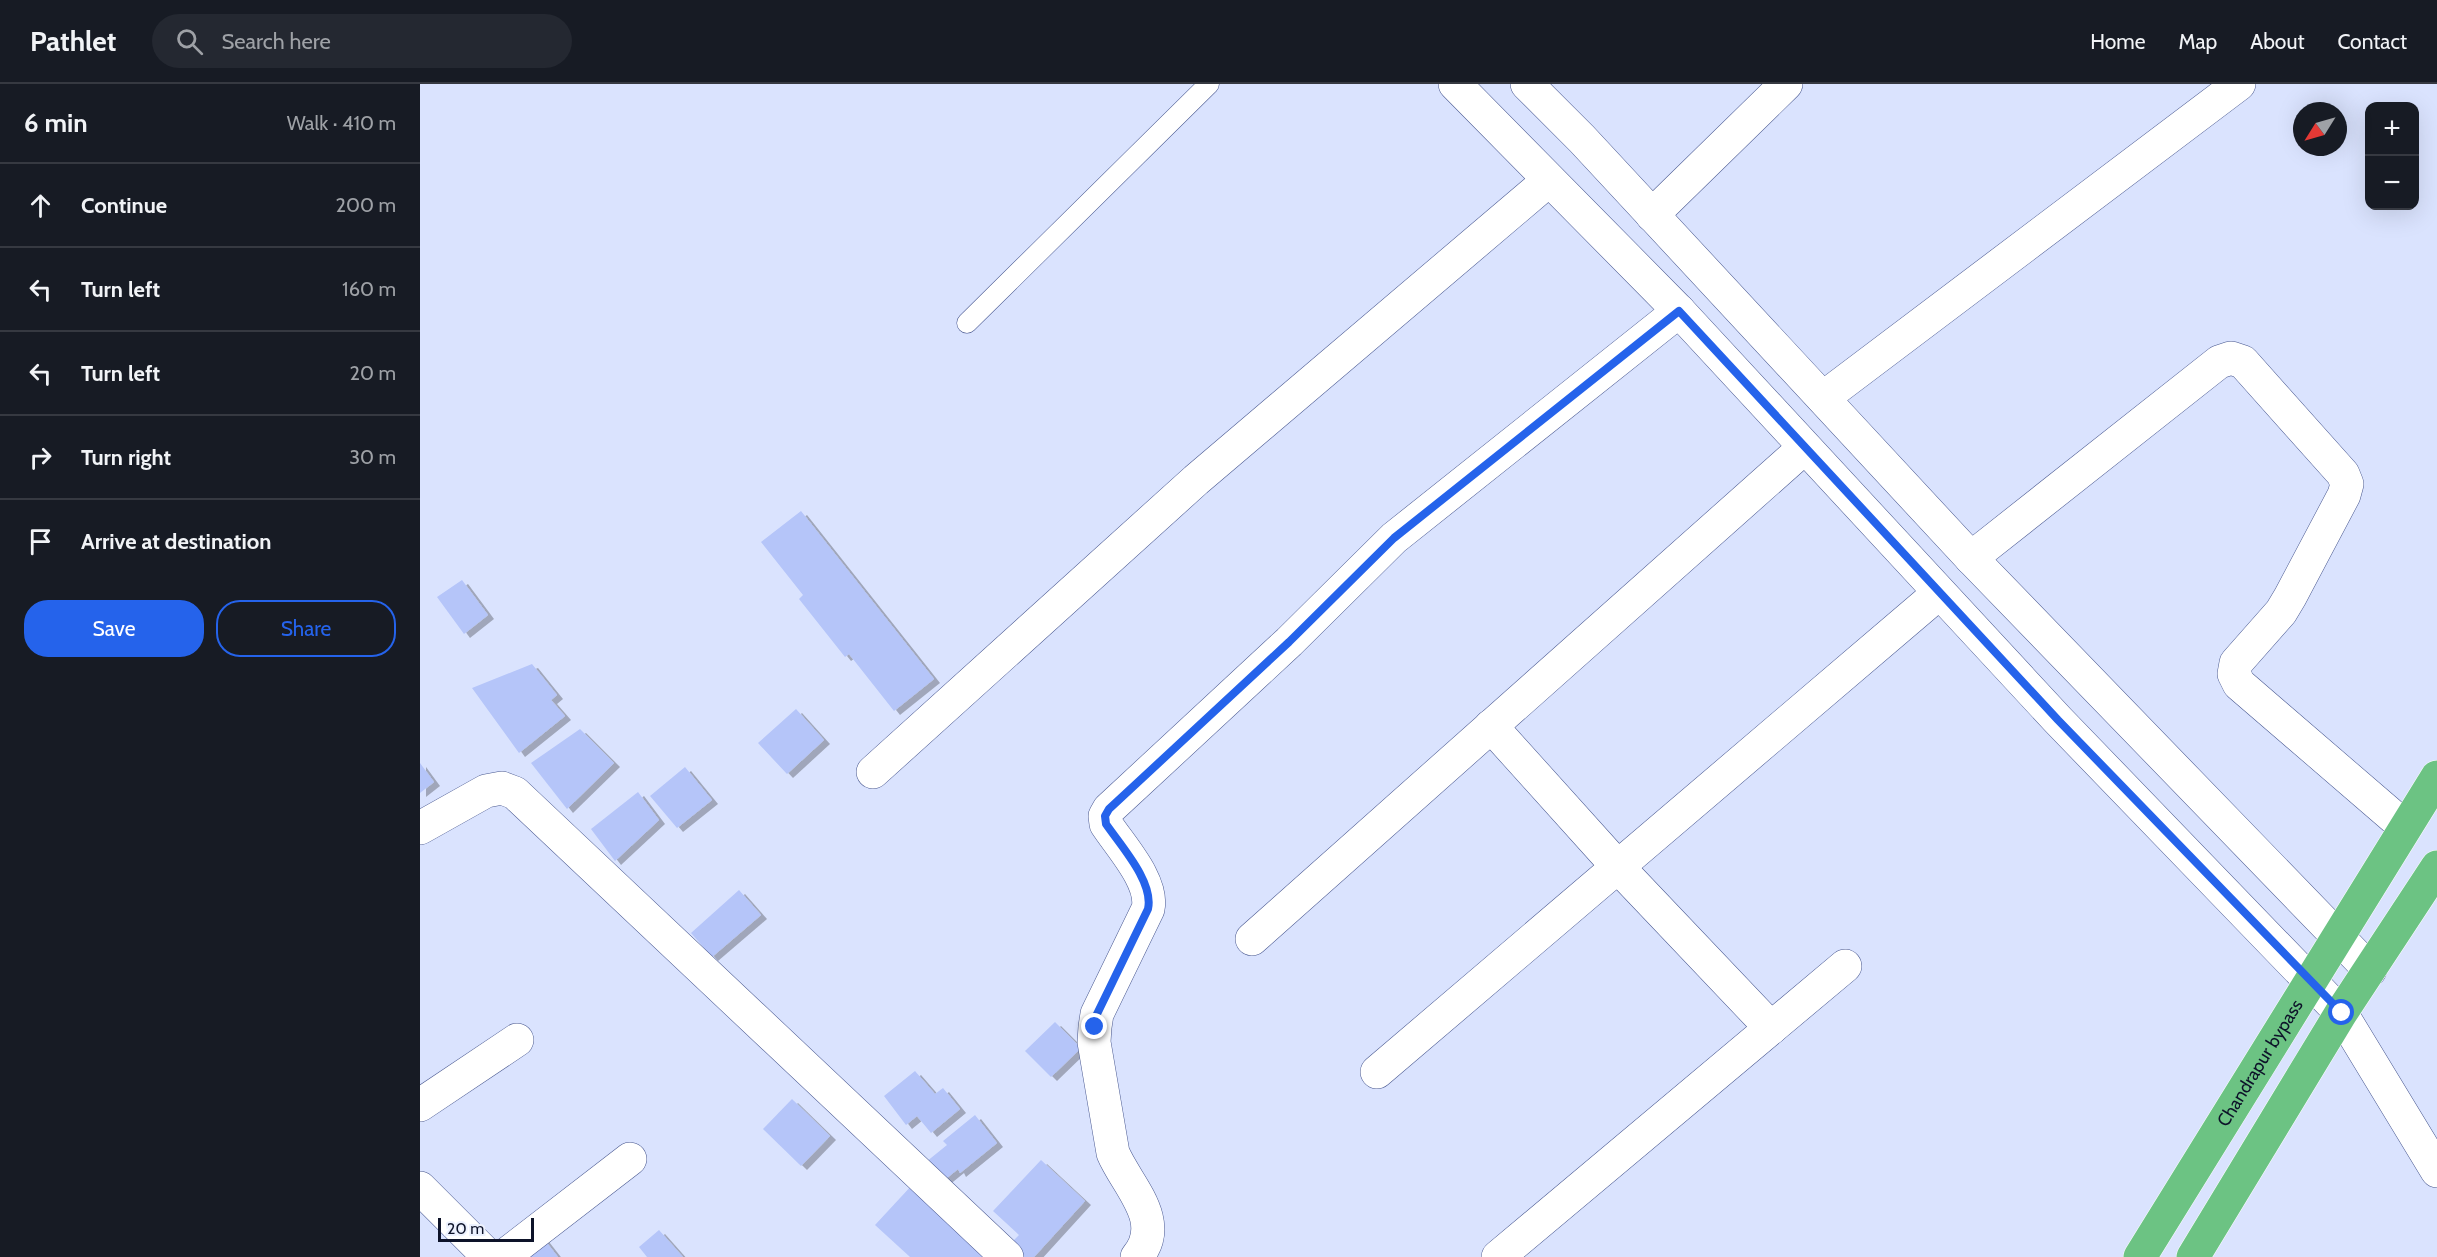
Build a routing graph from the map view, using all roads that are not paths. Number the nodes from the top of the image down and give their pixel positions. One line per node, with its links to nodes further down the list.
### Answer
1 (1209, 84): 9 (lane)
2 (1455, 84): 6 (street)
3 (1527, 84): 7 (street)
4 (1786, 84): 7 (street)
5 (2239, 84): 10 (street)
6 (1549, 180): 8 (street); 15 (street)
7 (1652, 215): 10 (street)
8 (1679, 311): 11 (street); 36 (street)
9 (967, 324)
10 (1823, 399): 12 (street)
11 (1804, 448): 13 (street); 14 (street)
12 (1971, 558): 17 (street); 21 (street)
13 (1939, 593): 19 (street); 25 (street)
14 (1491, 726): 19 (street); 22 (street)
15 (873, 772)
16 (2437, 777): 17 (highway, Chandrapur bypass)
17 (2405, 826): 21 (highway, Chandrapur bypass)
18 (420, 828): 35 (street)
19 (1618, 867): 27 (street); 29 (street)
20 (2437, 867): 24 (highway)
21 (2338, 938): 24 (street); 25 (highway, Chandrapur bypass)
22 (1252, 939)
23 (1845, 966): 27 (street)
24 (2370, 970): 26 (highway)
25 (2311, 980): 26 (street); 38 (highway, Chandrapur bypass)
26 (2342, 1013): 32 (street); 39 (highway)
27 (1771, 1028): 37 (street)
28 (517, 1040): 30 (street)
29 (1377, 1072)
30 (420, 1105)
31 (630, 1159): 34 (street)
32 (2437, 1171)
33 (420, 1188): 34 (street)
34 (491, 1256)
35 (1007, 1257)
36 (1137, 1257)
37 (1498, 1257)
38 (2140, 1257)
39 (2193, 1257)

